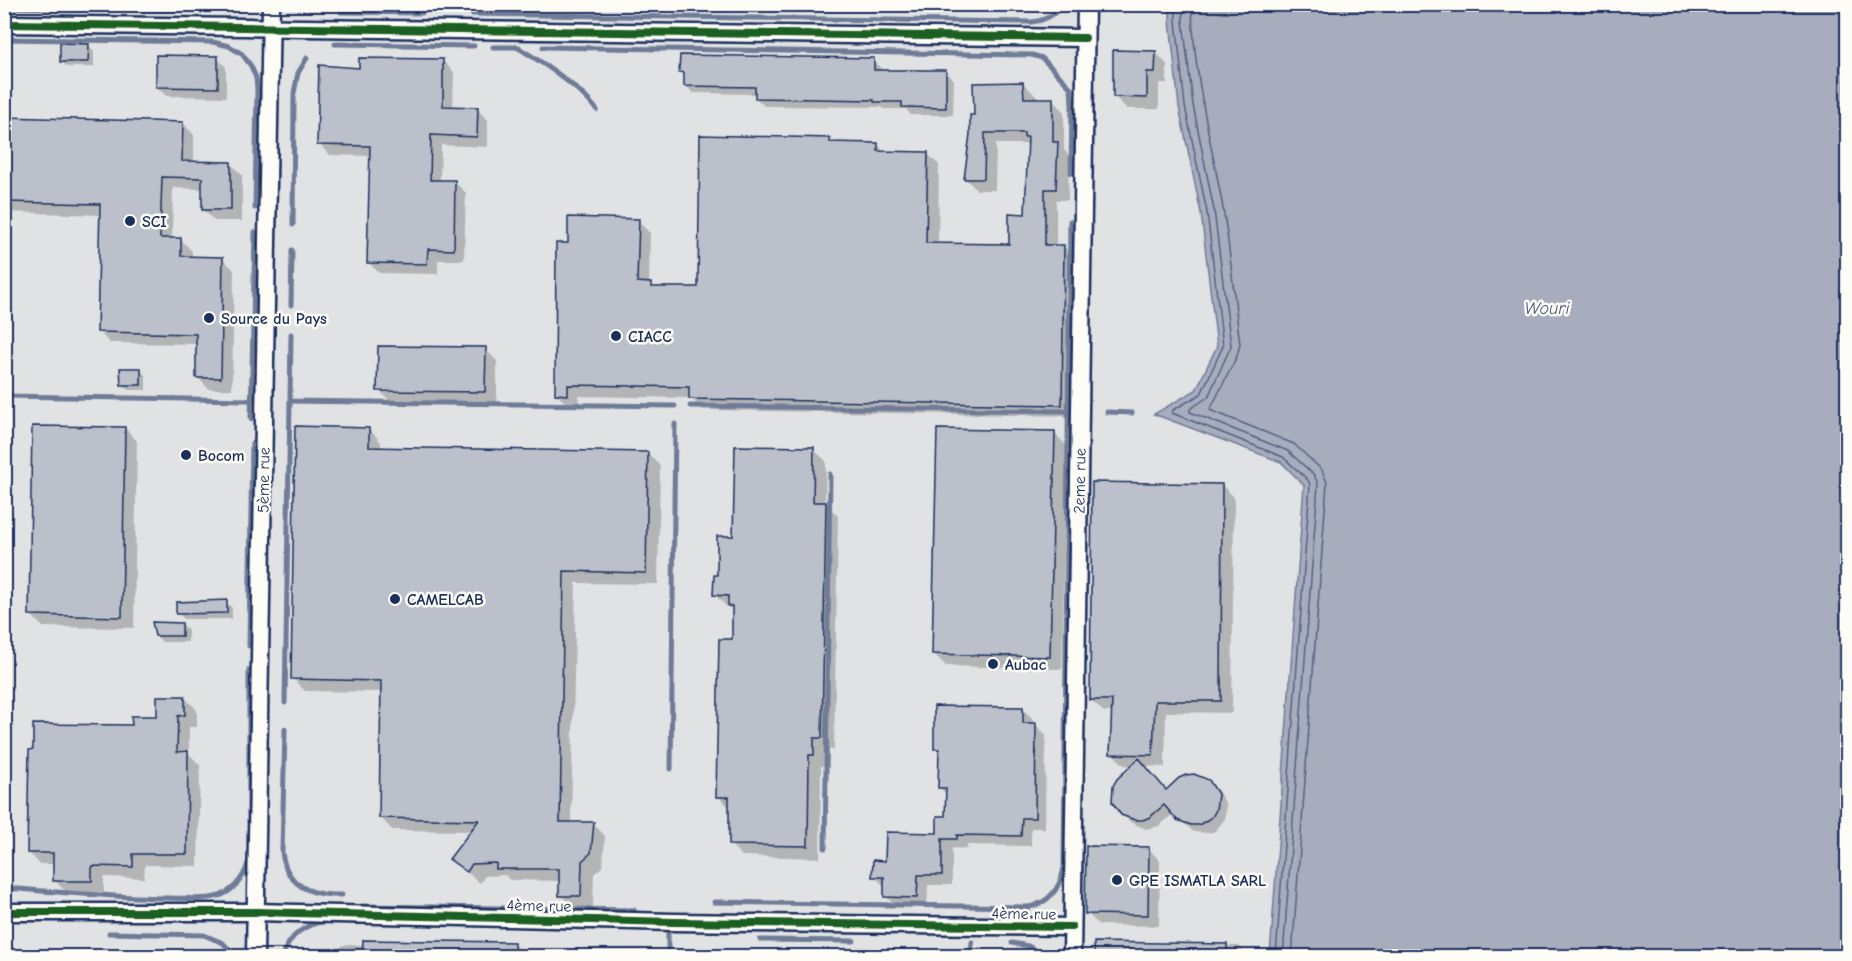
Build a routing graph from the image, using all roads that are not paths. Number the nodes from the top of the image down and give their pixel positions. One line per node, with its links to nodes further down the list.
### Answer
1 (271, 4): 4 (street, 5ème rue)
2 (1086, 4): 5 (street, 2eme rue)
3 (4, 24): 4 (street)
4 (270, 27): 5 (street); 7 (street, 5ème rue)
5 (1085, 38): 8 (street, 2eme rue)
6 (4, 912): 7 (street, 4ème rue)
7 (255, 912): 8 (street, 4ème rue); 9 (street, 5ème rue)
8 (1072, 927): 10 (street, 2eme rue)
9 (255, 957)
10 (1072, 957)

